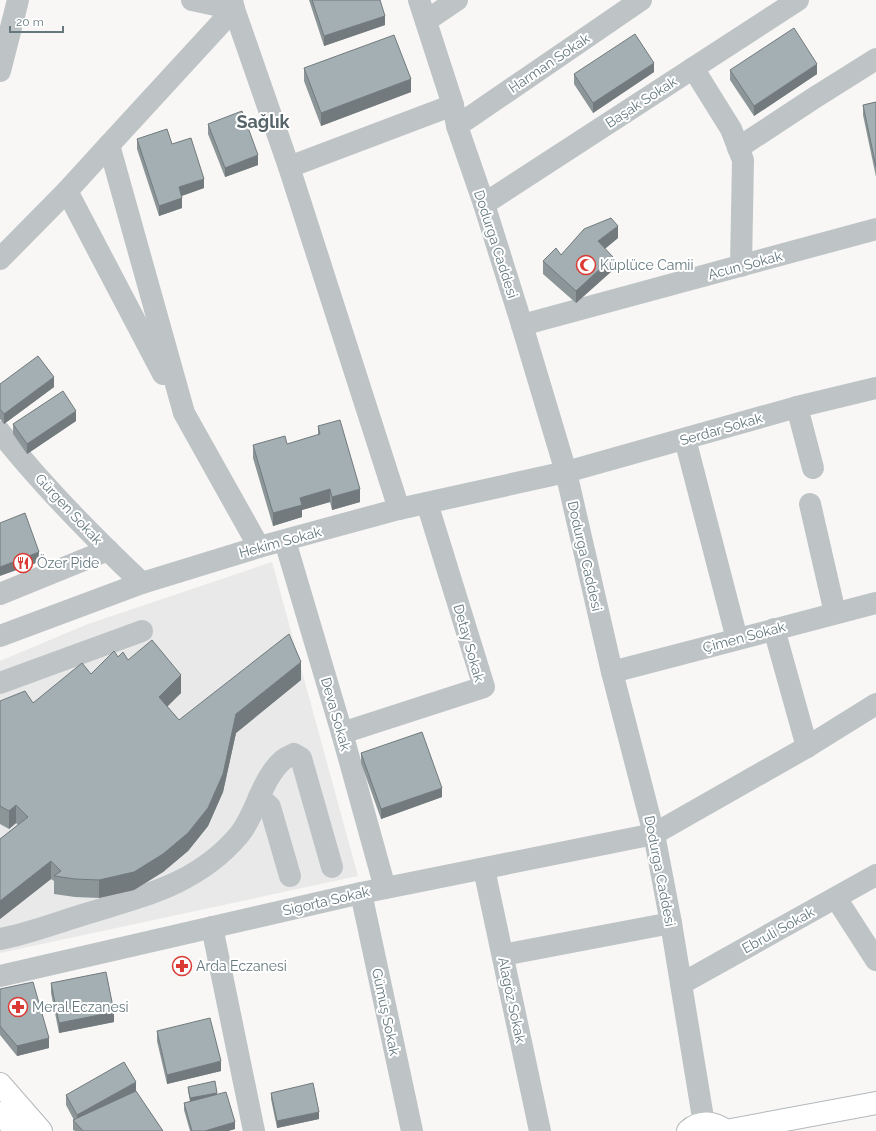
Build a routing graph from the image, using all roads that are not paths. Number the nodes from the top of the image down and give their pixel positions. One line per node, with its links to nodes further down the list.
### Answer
1 (18, 0): 11 (street)
2 (192, 0): 7 (street)
3 (419, 0): 8 (street, Dodurga Caddesi)
4 (457, 0): 8 (street)
5 (641, 0): 13 (street, Harman Sokak)
6 (798, 0): 10 (street, Başak Sokak)
7 (233, 4): 14 (street); 16 (street)
8 (426, 21): 12 (street, Dodurga Caddesi)
9 (876, 59): 15 (street)
10 (693, 68): 15 (street); 18 (street, Başak Sokak)
11 (0, 72)
12 (453, 105): 13 (street, Dodurga Caddesi); 16 (street)
13 (457, 126): 18 (street, Dodurga Caddesi)
14 (109, 145): 17 (street); 25 (street)
15 (738, 148): 21 (street)
16 (289, 167): 32 (street)
17 (68, 191): 20 (street); 25 (street)
18 (484, 204): 22 (street, Dodurga Caddesi)
19 (876, 229): 21 (street, Acun Sokak)
20 (0, 259)
21 (741, 266): 22 (street, Acun Sokak)
22 (522, 325): 29 (street, Dodurga Caddesi)
23 (876, 388): 24 (street, Serdar Sokak)
24 (797, 407): 27 (street, Serdar Sokak); 28 (street)
25 (184, 413): 34 (street)
26 (0, 432): 35 (street, Gürgen Sokak)
27 (685, 439): 29 (street, Serdar Sokak); 43 (street)
28 (813, 468)
29 (566, 472): 30 (street, Hekim Sokak); 44 (street, Dodurga Caddesi)
30 (427, 503): 32 (street, Hekim Sokak); 47 (street, Detay Sokak)
31 (810, 504): 39 (street)
32 (399, 509): 33 (street, Hekim Sokak)
33 (285, 541): 34 (street, Hekim Sokak); 47 (street, Deva Sokak)
34 (259, 548): 36 (street, Hekim Sokak)
35 (108, 550): 36 (street, Gürgen Sokak); 37 (street)
36 (142, 583): 42 (street, Hekim Sokak)
37 (0, 594)
38 (876, 603): 39 (street, Çimen Sokak)
39 (835, 613): 40 (street, Çimen Sokak)
40 (774, 629): 43 (street, Çimen Sokak); 48 (street)
41 (142, 631): 45 (street)
42 (0, 636)
43 (737, 639): 44 (street, Çimen Sokak)
44 (612, 672): 50 (street, Dodurga Caddesi)
45 (0, 683)
46 (876, 704): 48 (street, Sigorta Sokak)
47 (342, 734): 55 (street, Deva Sokak)
48 (807, 747): 50 (street, Sigorta Sokak)
49 (259, 797): 51 (street); 54 (street); 60 (street)
50 (654, 834): 52 (street, Sigorta Sokak); 58 (street, Dodurga Caddesi)
51 (332, 867)
52 (484, 869): 55 (street, Sigorta Sokak); 61 (street, Alagöz Sokak)
53 (876, 875): 57 (street, Ebruli Sokak)
54 (290, 876)
55 (385, 888): 56 (street, Sigorta Sokak)
56 (360, 893): 59 (street, Sigorta Sokak); 72 (street, Gümüş Sokak)
57 (836, 898): 62 (street); 64 (street, Ebruli Sokak)
58 (671, 923): 61 (street); 64 (street, Dodurga Caddesi)
59 (212, 927): 63 (street, Sigorta Sokak); 71 (street)
60 (0, 939)
61 (503, 955): 73 (street, Alagöz Sokak)
62 (876, 960)
63 (0, 976)
64 (681, 984): 68 (street, Dodurga Caddesi)
65 (0, 1084): 70 (main road)
66 (876, 1103): 74 (main road)
67 (0, 1113): 69 (main road)
68 (691, 1129): 74 (main road)
69 (16, 1131)
70 (41, 1131)
71 (254, 1131)
72 (412, 1131)
73 (540, 1131)
74 (726, 1131)

